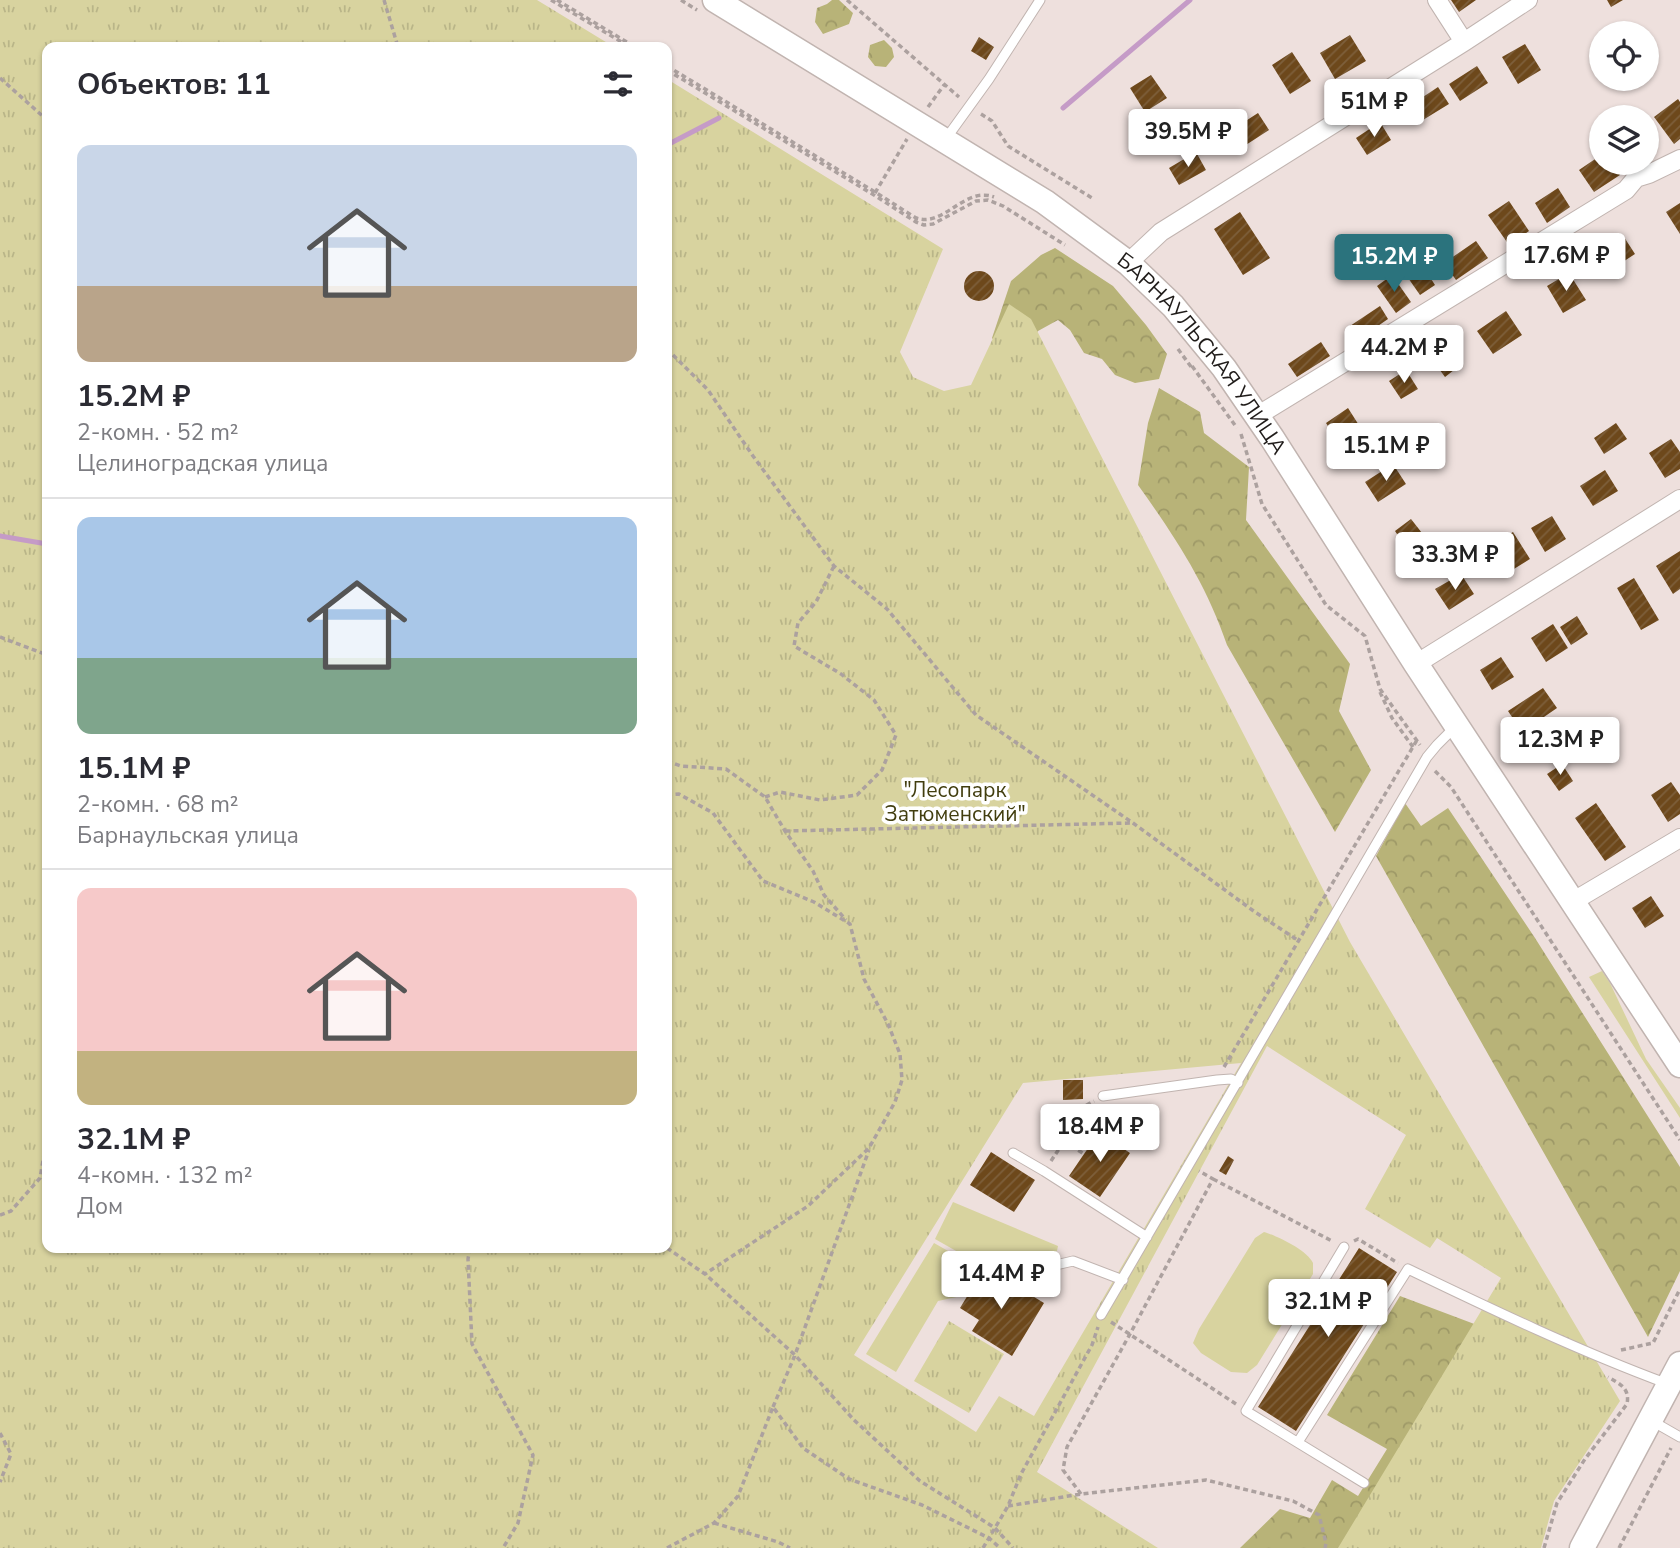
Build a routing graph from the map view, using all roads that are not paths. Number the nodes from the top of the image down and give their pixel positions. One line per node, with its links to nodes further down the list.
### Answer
1 (715, 0): 6 (street, БАРНАУЛЬСКАЯ УЛИЦА)
2 (1040, 0): 6 (lane)
3 (1437, 0): 5 (street)
4 (1528, 0): 5 (street)
5 (1464, 43): 8 (street)
6 (945, 140): 8 (street, БАРНАУЛЬСКАЯ УЛИЦА)
7 (1680, 159): 9 (street)
8 (1128, 263): 9 (street, БАРНАУЛЬСКАЯ УЛИЦА)
9 (1257, 416): 11 (street, БАРНАУЛЬСКАЯ УЛИЦА)
10 (1680, 499): 11 (street)
11 (1416, 664): 12 (street, БАРНАУЛЬСКАЯ УЛИЦА)
12 (1457, 725): 14 (street, БАРНАУЛЬСКАЯ УЛИЦА); 16 (lane)
13 (1680, 838): 14 (street)
14 (1572, 902): 15 (street, БАРНАУЛЬСКАЯ УЛИЦА)
15 (1676, 1050)
16 (1238, 1083): 17 (lane); 19 (lane)
17 (1103, 1096)
18 (1013, 1153): 19 (lane)
19 (1147, 1237): 22 (lane)
20 (1344, 1247): 27 (lane)
21 (1013, 1275): 22 (lane)
22 (1123, 1280): 23 (lane)
23 (1101, 1315)
24 (1675, 1375): 25 (street); 27 (lane)
25 (1650, 1421): 26 (lane); 29 (street)
26 (1679, 1436)
27 (1298, 1442): 28 (lane)
28 (1364, 1483)
29 (1582, 1548)

